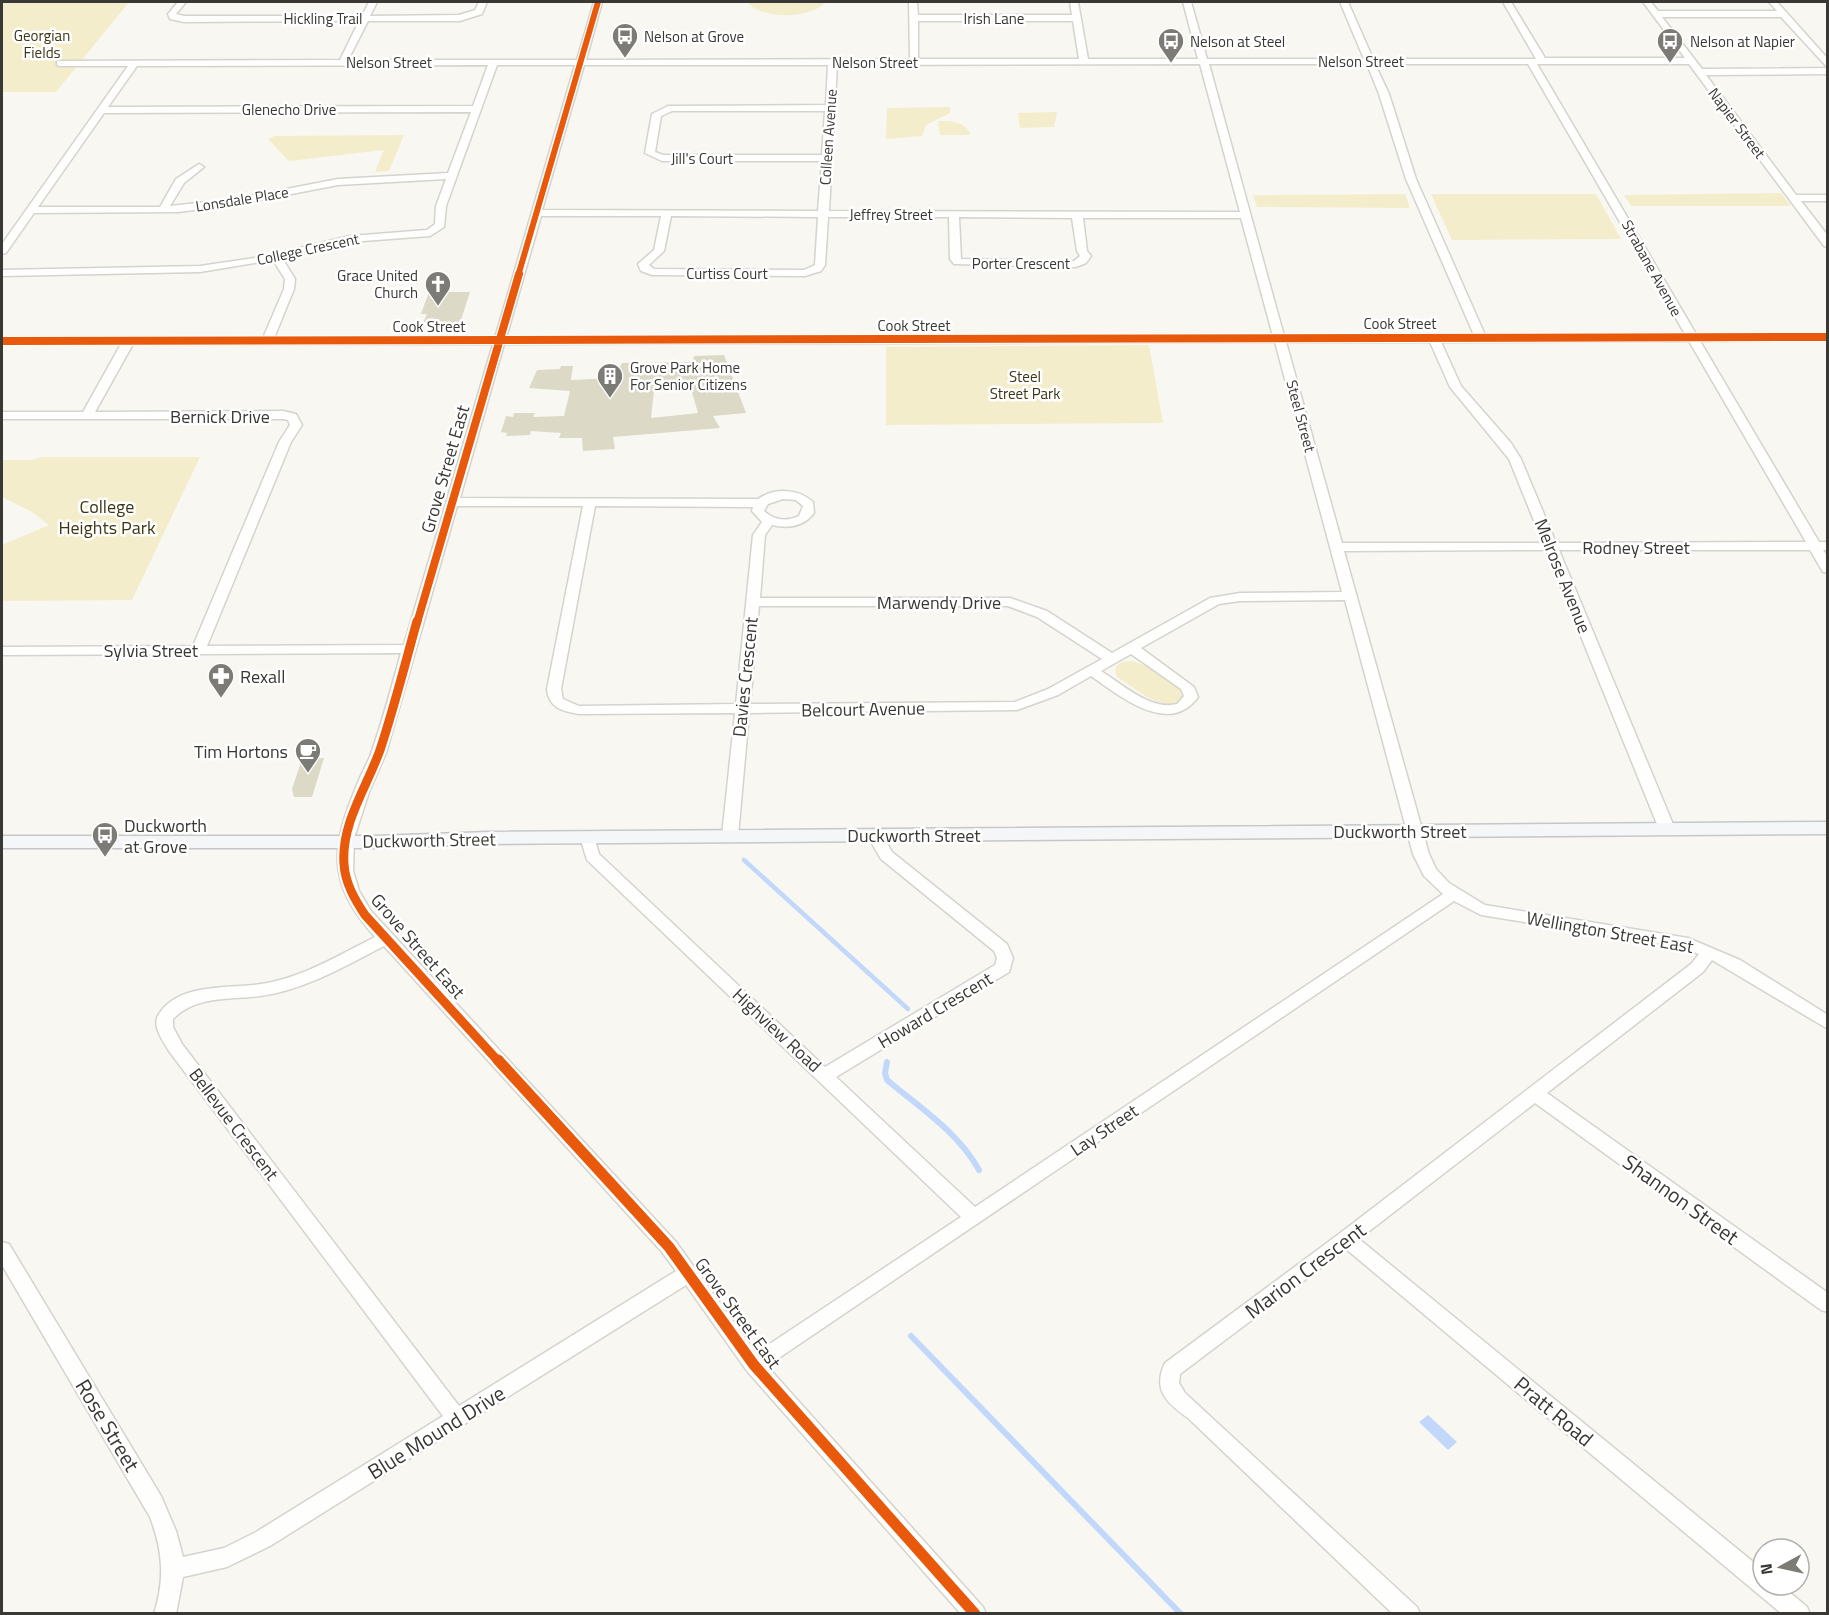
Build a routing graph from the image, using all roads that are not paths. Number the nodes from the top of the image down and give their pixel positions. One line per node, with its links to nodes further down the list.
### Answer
1 (182, 2): 14 (street, Hickling Trail)
2 (373, 2): 14 (street)
3 (483, 2): 14 (street, Hickling Trail)
4 (598, 2): 25 (street, Grove Street East)
5 (913, 2): 15 (street)
6 (1074, 2): 16 (street)
7 (1187, 2): 18 (street, Steel Street)
8 (1344, 2): 19 (street)
9 (1507, 2): 20 (street, Strabane Avenue)
10 (1647, 2): 12 (street, Napier Street)
11 (1773, 2): 13 (street)
12 (1657, 14): 13 (street); 21 (street, Napier Street)
13 (1784, 14): 29 (street)
14 (365, 18): 23 (street)
15 (912, 18): 16 (street, Irish Lane); 27 (street)
16 (1076, 18): 17 (street)
17 (1084, 61): 18 (street, Nelson Street); 27 (street, Nelson Street)
18 (1203, 61): 19 (street, Nelson Street); 47 (street, Steel Street)
19 (1371, 61): 20 (street, Nelson Street); 55 (street)
20 (1536, 61): 21 (street, Nelson Street); 52 (street, Strabane Avenue)
21 (1691, 61): 31 (street, Napier Street)
22 (135, 62): 23 (street, Nelson Street); 28 (street, Nelson Street); 34 (street)
23 (343, 62): 24 (street, Nelson Street)
24 (494, 62): 25 (street, Nelson Street); 33 (street, College Crescent)
25 (580, 62): 26 (street, Nelson Street); 42 (street, Grove Street East)
26 (833, 62): 27 (street, Nelson Street); 32 (street, Colleen Avenue)
27 (914, 62)
28 (60, 63)
29 (1827, 65)
30 (1827, 71): 31 (street)
31 (1699, 72): 38 (street, Napier Street)
32 (830, 108): 35 (street, Colleen Avenue); 35 (street, Jill's Court)
33 (476, 109): 34 (street, Glenecho Drive); 37 (street, College Crescent)
34 (102, 110): 40 (street)
35 (827, 158): 44 (street, Colleen Avenue)
36 (199, 167): 41 (street)
37 (451, 176): 41 (street, Lonsdale Place); 50 (street, College Crescent)
38 (1793, 198): 39 (street); 48 (street, Napier Street)
39 (1827, 198)
40 (31, 210): 41 (street, Lonsdale Place); 49 (street)
41 (163, 210)
42 (537, 213): 43 (street, Jeffrey Street); 59 (street, Grove Street East)
43 (667, 213): 44 (street, Jeffrey Street); 44 (street, Curtiss Court)
44 (823, 213): 46 (street, Jeffrey Street)
45 (1077, 213): 46 (street, Jeffrey Street); 46 (street, Porter Crescent); 47 (street, Jeffrey Street)
46 (954, 214)
47 (1245, 215): 56 (street, Steel Street)
48 (1827, 244)
49 (2, 251)
50 (276, 257): 51 (street, College Crescent); 58 (street)
51 (2, 273)
52 (1690, 337): 53 (street, Cook Street); 55 (street, Cook Street); 67 (street, Strabane Avenue)
53 (1827, 337)
54 (1434, 338): 55 (street, Cook Street); 56 (street, Cook Street); 68 (street, Melrose Avenue)
55 (1481, 338)
56 (1279, 339): 59 (street, Cook Street); 69 (street, Steel Street)
57 (129, 341): 58 (street, Cook Street); 60 (street, Cook Street); 62 (street)
58 (267, 341): 59 (street, Cook Street)
59 (499, 341): 63 (street, Grove Street East)
60 (2, 342)
61 (2, 416): 62 (street, Bernick Drive)
62 (87, 416): 75 (street, Bernick Drive)
63 (452, 502): 64 (street); 74 (street, Grove Street East)
64 (590, 502): 65 (street); 79 (street, Belcourt Avenue)
65 (761, 503): 66 (street); 66 (street)
66 (769, 521): 72 (street, Davies Crescent)
67 (1821, 546): 68 (street, Rodney Street); 70 (street, Strabane Avenue)
68 (1550, 547): 69 (street, Rodney Street); 81 (street, Melrose Avenue)
69 (1336, 548): 71 (street, Steel Street)
70 (1827, 569)
71 (1349, 596): 73 (street, Belcourt Avenue); 82 (street, Steel Street)
72 (752, 602): 77 (street, Marwendy Drive); 79 (street, Davies Crescent)
73 (1131, 647): 77 (street, Belcourt Avenue); 78 (street)
74 (410, 649): 75 (street, Sylvia Street); 86 (street, Grove Street East)
75 (198, 650): 76 (street, Sylvia Street)
76 (2, 651)
77 (1111, 659): 78 (street, Belcourt Avenue)
78 (1091, 670): 79 (street, Belcourt Avenue)
79 (742, 710): 84 (street, Davies Crescent)
80 (1827, 828): 81 (main road, Duckworth Street)
81 (1667, 829): 82 (main road, Duckworth Street)
82 (1415, 831): 83 (main road, Duckworth Street); 88 (street, Wellington Street East)
83 (875, 835): 84 (main road, Duckworth Street); 92 (street, Howard Crescent)
84 (730, 836): 85 (main road, Duckworth Street)
85 (588, 837): 86 (main road, Duckworth Street); 92 (street, Highview Road)
86 (348, 841): 87 (main road, Duckworth Street); 89 (street, Grove Street East)
87 (2, 842)
88 (1452, 894): 90 (street, Wellington Street East); 94 (street, Lay Street)
89 (386, 938): 97 (street, Grove Street East); 100 (street, Bellevue Crescent)
90 (1709, 952): 91 (street, Wellington Street East); 93 (street, Marion Crescent)
91 (1827, 1023)
92 (825, 1075): 94 (street, Highview Road)
93 (1536, 1094): 95 (street, Marion Crescent); 98 (street, Shannon Street)
94 (974, 1218): 99 (street, Lay Street)
95 (1346, 1239): 102 (street, Pratt Road); 106 (street, Marion Crescent)
96 (2, 1249): 101 (street, Rose Street)
97 (689, 1274): 99 (street, Grove Street East); 100 (street, Blue Mound Drive)
98 (1827, 1304)
99 (754, 1365): 105 (street, Grove Street East)
100 (457, 1419): 101 (street, Blue Mound Drive)
101 (174, 1569): 104 (street, Rose Street)
102 (1751, 1573)
103 (1780, 1597): 107 (street, Pratt Road)
104 (165, 1614)
105 (975, 1614)
106 (1409, 1614)
107 (1800, 1614)

